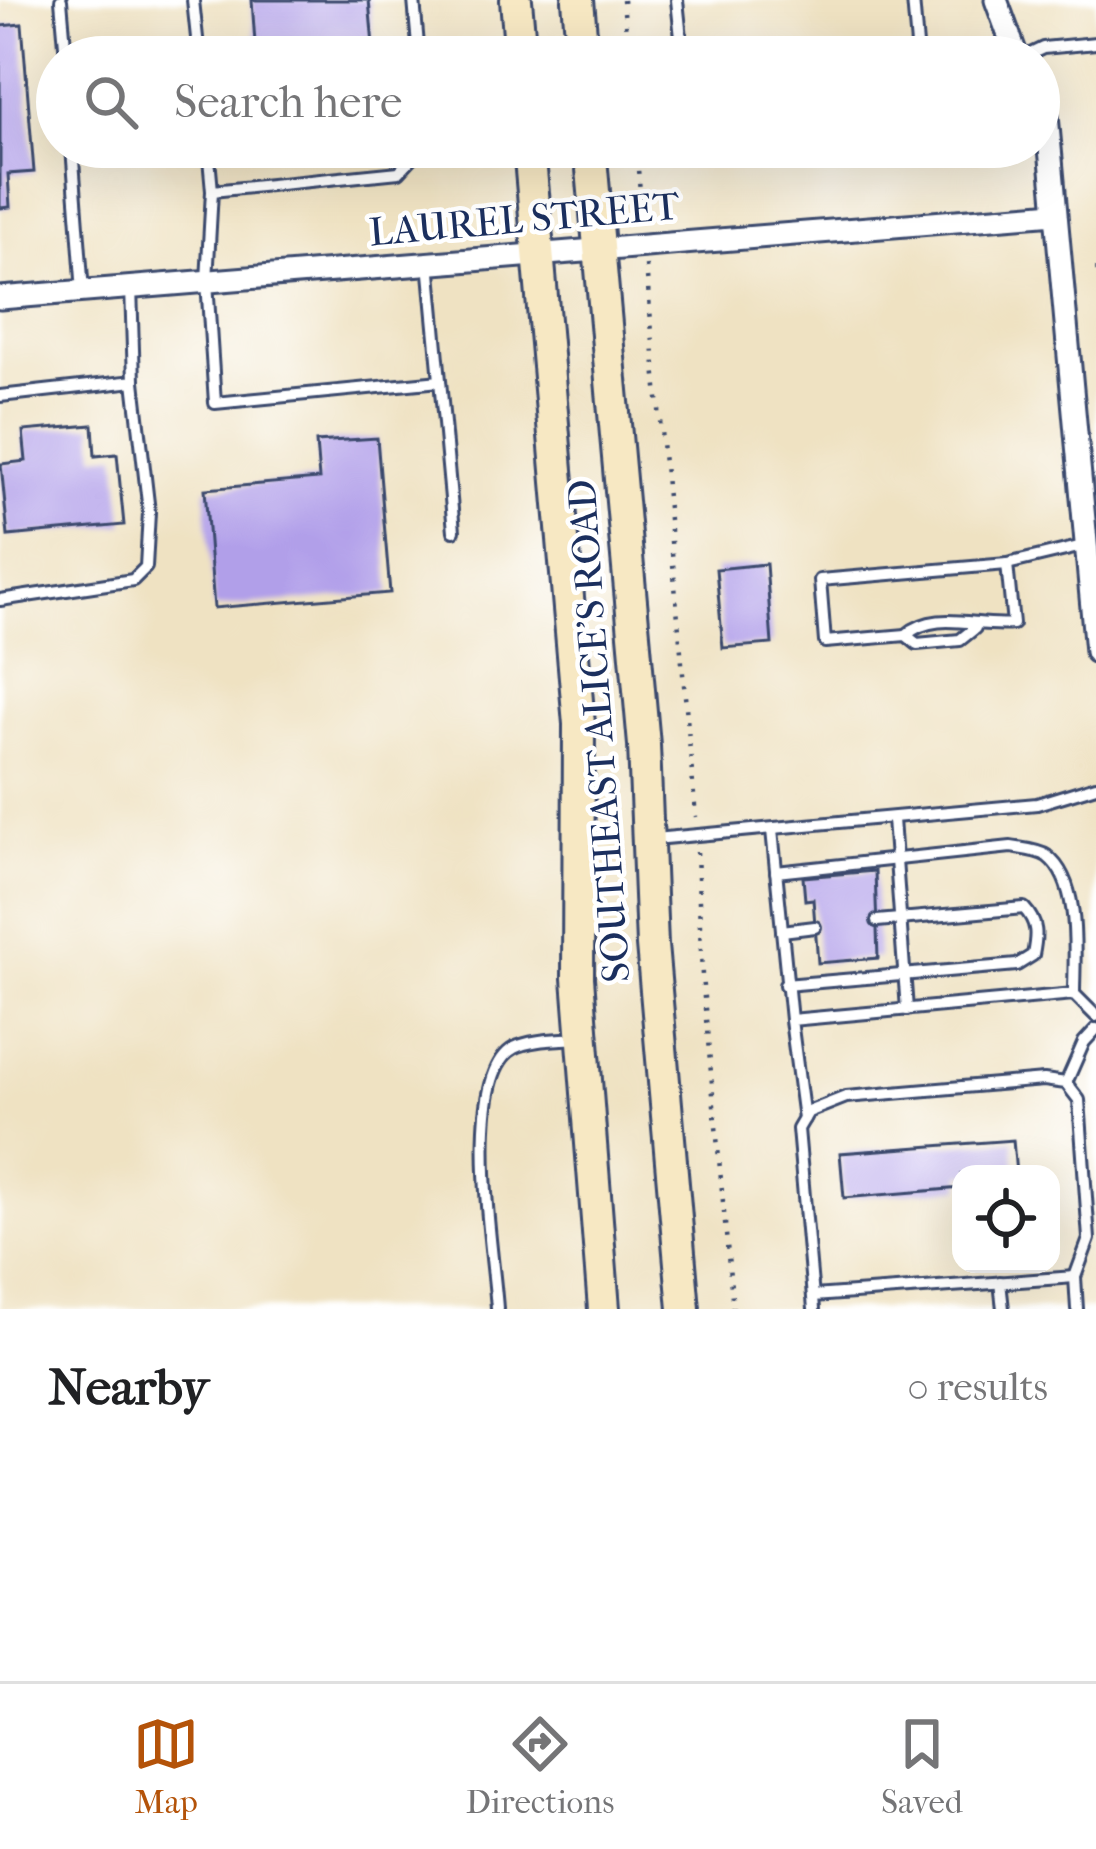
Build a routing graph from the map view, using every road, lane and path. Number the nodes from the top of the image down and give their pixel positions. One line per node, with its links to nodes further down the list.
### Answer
1 (62, 0): 10 (lane)
2 (193, 0): 11 (lane)
3 (414, 0): 12 (lane)
4 (516, 0): 13 (main road)
5 (578, 0): 14 (main road)
6 (623, 0): 15 (path)
7 (677, 0): 16 (lane)
8 (913, 0): 17 (lane)
9 (996, 0): 18 (street)
10 (65, 36)
11 (197, 36)
12 (417, 36)
13 (519, 36)
14 (581, 36)
15 (626, 36)
16 (680, 36)
17 (916, 36)
18 (1011, 36)
19 (1096, 43): 20 (lane)
20 (1060, 46)
21 (74, 168): 37 (lane)
22 (210, 168): 28 (lane)
23 (403, 168): 28 (lane)
24 (531, 168): 32 (main road, SOUTHEAST ALICE'S ROAD)
25 (592, 168): 31 (main road, SOUTHEAST ALICE'S ROAD)
26 (638, 168): 29 (path)
27 (1051, 168): 30 (street)
28 (212, 191): 34 (lane)
29 (640, 201)
30 (1055, 213): 31 (street, LAUREL STREET); 43 (street)
31 (599, 248): 32 (street, LAUREL STREET); 53 (main road, SOUTHEAST ALICE'S ROAD)
32 (538, 253): 33 (street, LAUREL STREET); 67 (main road, SOUTHEAST ALICE'S ROAD)
33 (429, 262): 34 (street, LAUREL STREET); 40 (lane)
34 (207, 281): 36 (street, LAUREL STREET); 40 (lane)
35 (648, 283): 52 (path)
36 (131, 287): 37 (street, LAUREL STREET); 39 (lane)
37 (83, 292): 38 (street, LAUREL STREET)
38 (0, 298)
39 (134, 381): 41 (lane); 45 (lane)
40 (440, 381): 42 (lane)
41 (0, 396)
42 (454, 531)
43 (1090, 545): 44 (lane); 48 (street)
44 (1007, 564): 46 (lane); 47 (lane)
45 (0, 600)
46 (975, 628): 47 (lane); 47 (lane)
47 (906, 635)
48 (1096, 652)
49 (1096, 786): 50 (lane)
50 (893, 819): 51 (lane); 54 (lane)
51 (772, 830): 52 (lane); 55 (lane)
52 (697, 837): 53 (lane); 77 (path)
53 (648, 839): 76 (main road, SOUTHEAST ALICE'S ROAD)
54 (897, 859): 55 (lane); 56 (lane); 62 (lane)
55 (776, 872): 59 (lane)
56 (900, 920): 57 (lane); 60 (lane); 60 (lane)
57 (877, 921)
58 (815, 927): 59 (lane)
59 (782, 931): 61 (lane)
60 (904, 976): 61 (lane); 63 (lane)
61 (785, 985): 65 (lane)
62 (1074, 994): 63 (lane); 64 (lane)
63 (907, 1010): 65 (lane)
64 (1096, 1016)
65 (791, 1020): 69 (lane)
66 (1096, 1029): 68 (lane)
67 (581, 1038): 74 (lane); 75 (main road, SOUTHEAST ALICE'S ROAD)
68 (1066, 1083): 69 (lane); 70 (lane)
69 (804, 1119): 73 (lane)
70 (1090, 1147): 71 (lane)
71 (1075, 1277): 72 (lane); 79 (lane)
72 (1000, 1282): 73 (lane); 78 (lane)
73 (814, 1302)
74 (497, 1309)
75 (604, 1309)
76 (684, 1309)
77 (733, 1309)
78 (1003, 1309)
79 (1077, 1309)

